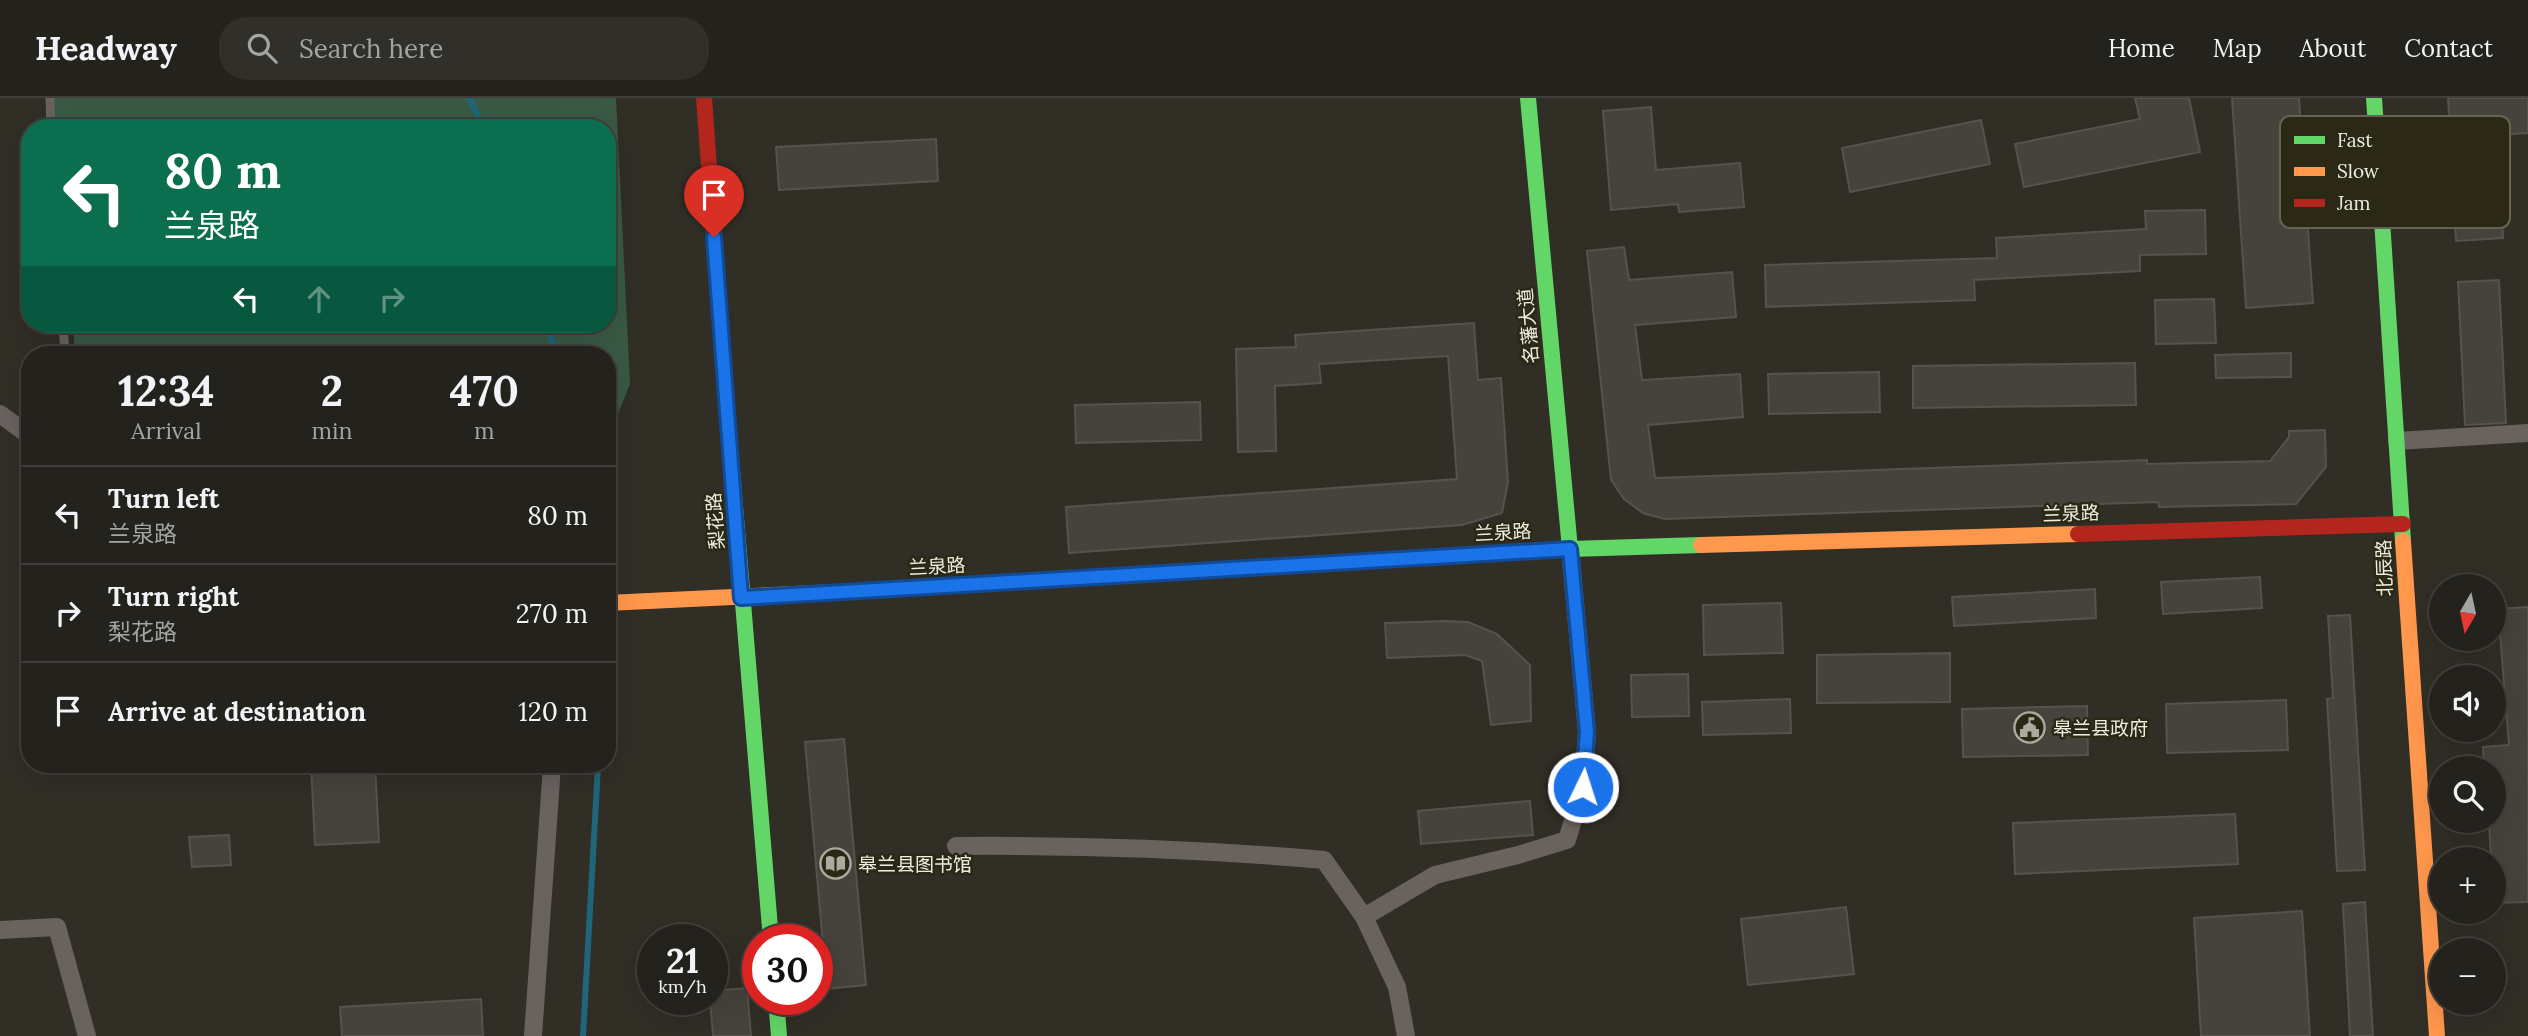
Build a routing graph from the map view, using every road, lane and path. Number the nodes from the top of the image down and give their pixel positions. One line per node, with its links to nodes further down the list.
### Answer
1 (50, 98): 6 (lane)
2 (704, 98): 14 (main road, 梨花路)
3 (1528, 98): 13 (main road, 名藩大道)
4 (2374, 98): 5 (main road, 北辰路)
5 (2375, 116)
6 (51, 119)
7 (2383, 228): 11 (main road, 北辰路)
8 (0, 415): 9 (street)
9 (21, 430)
10 (2528, 433): 11 (street)
11 (2397, 441): 12 (main road, 北辰路)
12 (2403, 524): 13 (main road, 兰泉路); 26 (main road, 北辰路)
13 (1570, 549): 14 (main road, 兰泉路); 18 (street)
14 (741, 598): 15 (main road, 兰泉路); 19 (main road, 梨花路)
15 (616, 603)
16 (551, 773): 23 (street)
17 (956, 846): 18 (street)
18 (1364, 917): 25 (street)
19 (770, 924)
20 (0, 930): 22 (street)
21 (777, 1015): 24 (main road)
22 (87, 1036)
23 (533, 1036)
24 (779, 1036)
25 (1406, 1036)
26 (2437, 1036)

